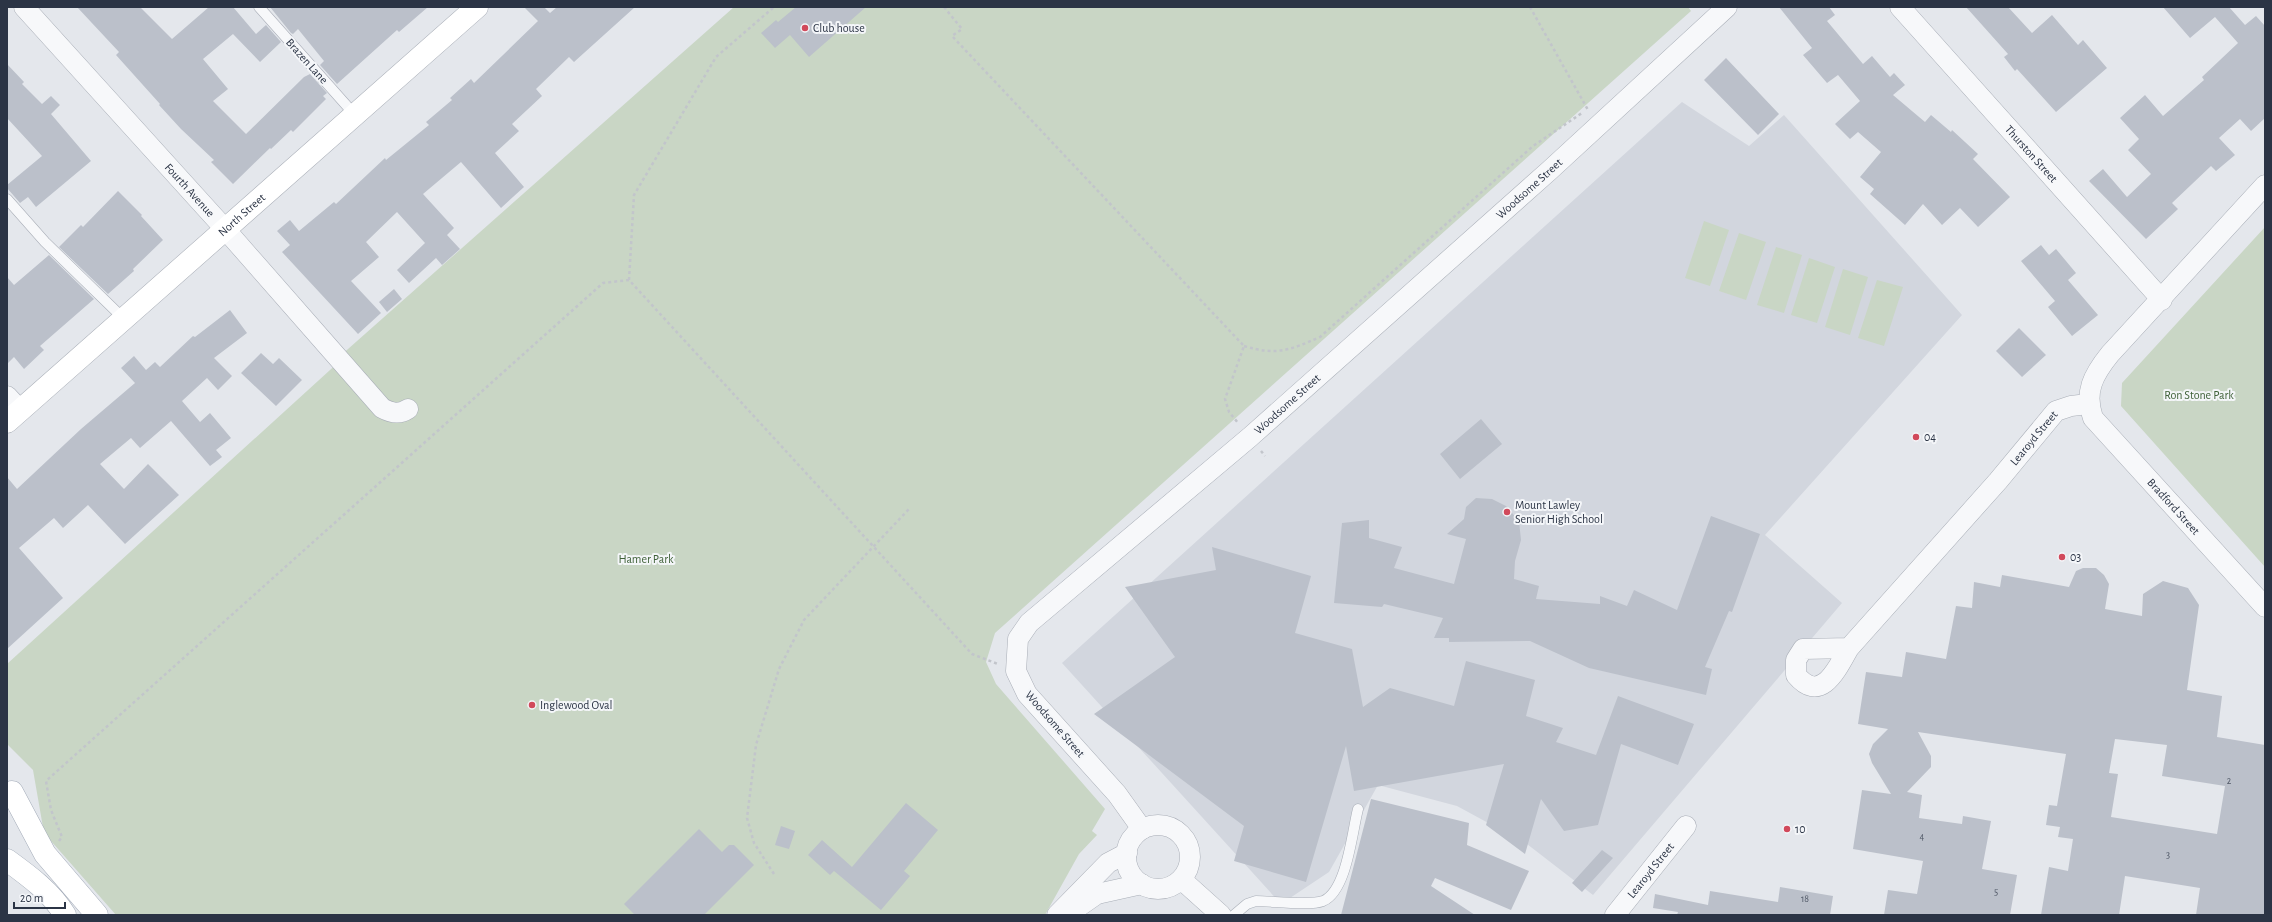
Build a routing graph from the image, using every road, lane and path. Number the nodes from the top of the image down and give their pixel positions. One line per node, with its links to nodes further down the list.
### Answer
1 (24, 7): 12 (street, Fourth Avenue)
2 (259, 7): 9 (lane, Brazen Lane)
3 (477, 7): 9 (main road, North Street)
4 (774, 7): 13 (path)
5 (944, 7): 16 (path)
6 (1530, 7): 16 (path)
7 (1727, 7): 20 (street, Woodsome Street)
8 (1900, 7): 14 (street, Thurston Street)
9 (355, 115): 12 (main road, North Street)
10 (2265, 185): 14 (street)
11 (7, 199): 15 (lane)
12 (225, 229): 15 (main road, North Street); 19 (street, Fourth Avenue)
13 (628, 280): 23 (path); 32 (path)
14 (2162, 300): 17 (street)
15 (123, 318): 18 (main road, North Street)
16 (1244, 346): 20 (path)
17 (2088, 404): 24 (street, Bradford Street); 25 (street, Learoyd Street)
18 (11, 409)
19 (408, 409)
20 (1250, 437): 21 (path); 26 (street, Woodsome Street)
21 (1265, 456)
22 (909, 509): 23 (path)
23 (873, 546): 26 (path); 35 (path)
24 (2265, 607)
25 (1849, 648)
26 (1016, 671): 31 (street, Woodsome Street)
27 (9, 786): 29 (main road); 39 (main road)
28 (1358, 809): 43 (lane)
29 (7, 818)
30 (1686, 826): 44 (street, Learoyd Street)
31 (1142, 829): 33 (street); 36 (street)
32 (62, 837)
33 (1127, 853): 37 (street); 40 (street)
34 (7, 860): 38 (main road)
35 (774, 874)
36 (1182, 880): 37 (street); 42 (street)
37 (1142, 884): 41 (street)
38 (65, 915)
39 (97, 915)
40 (1057, 915)
41 (1067, 915)
42 (1221, 915)
43 (1234, 915)
44 (1615, 915)

